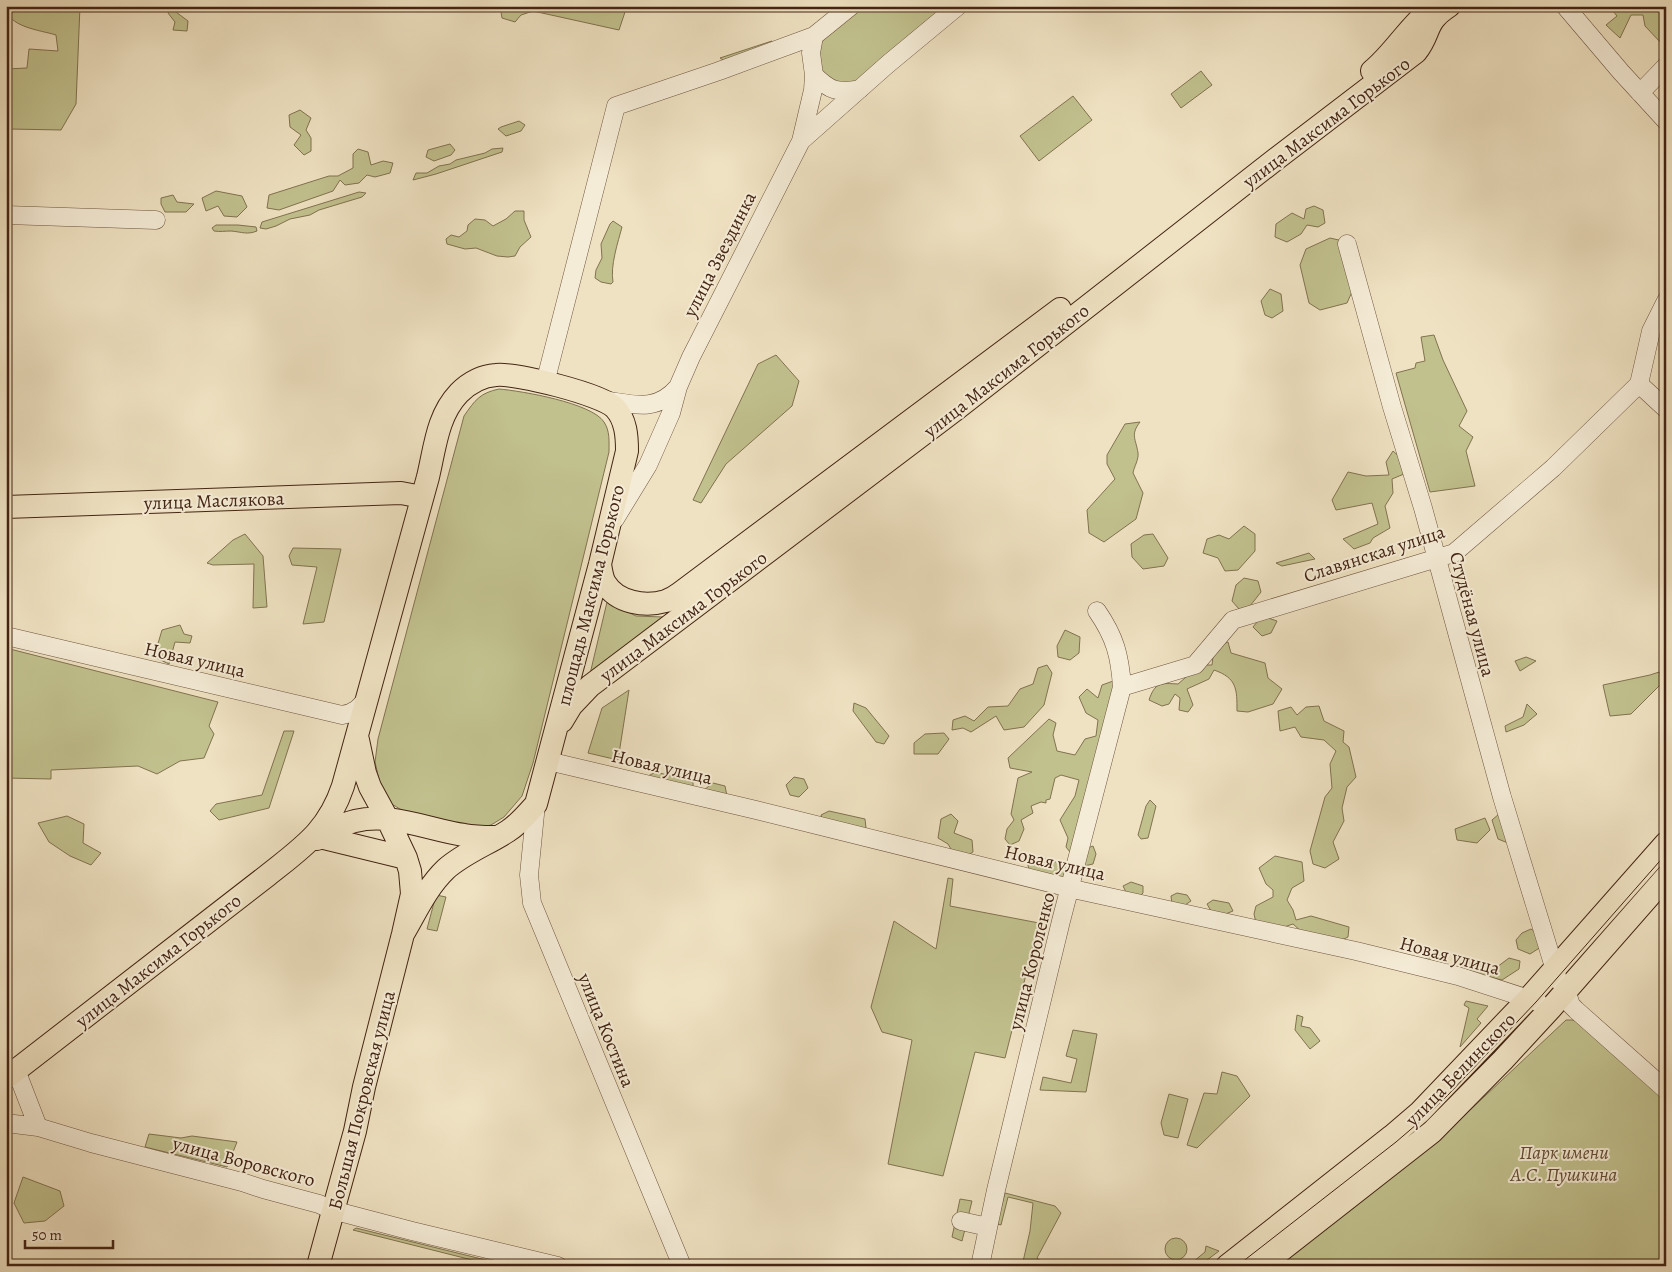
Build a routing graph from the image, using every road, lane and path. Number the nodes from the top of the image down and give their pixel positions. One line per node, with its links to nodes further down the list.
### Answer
1 (851, 6): 6 (street)
2 (958, 6): 9 (street, улица Звездинка)
3 (1433, 6): 12 (main road, улица Максима Горького)
4 (1449, 6): 12 (main road, улица Максима Горького)
5 (1565, 6): 10 (street)
6 (814, 36): 8 (street, улица Звездинка); 18 (street)
7 (1666, 66): 10 (street)
8 (814, 75): 9 (street); 13 (street, улица Звездинка)
9 (860, 89): 13 (street, улица Звездинка)
10 (1640, 93): 11 (street)
11 (1666, 121)
12 (1300, 136): 27 (main road, улица Максима Горького); 32 (main road, улица Максима Горького)
13 (801, 142): 20 (street, улица Звездинка)
14 (6, 216): 15 (street)
15 (156, 220)
16 (1347, 244): 26 (street, Студёная улица)
17 (1666, 301): 19 (street)
18 (545, 383): 21 (main road, площадь Максима Горького); 23 (main road, площадь Максима Горького)
19 (1639, 384): 22 (street); 26 (street, Славянская улица)
20 (678, 387): 21 (street); 25 (street, улица Звездинка)
21 (603, 400): 25 (main road, площадь Максима Горького)
22 (1666, 409)
23 (422, 496): 24 (main road, улица Маслякова); 31 (main road, площадь Максима Горького)
24 (6, 507)
25 (607, 532): 27 (main road, площадь Максима Горького)
26 (1436, 559): 30 (street, Славянская улица); 44 (street, Студёная улица)
27 (600, 564): 32 (main road, площадь Максима Горького)
28 (1097, 611): 30 (street, улица Короленко)
29 (6, 636): 31 (street, Новая улица)
30 (1122, 687): 42 (street, улица Короленко)
31 (368, 696): 33 (main road, площадь Максима Горького)
32 (556, 730): 34 (main road, площадь Максима Горького)
33 (357, 734): 36 (main road, площадь Максима Горького); 38 (main road, площадь Максима Горького)
34 (548, 761): 35 (main road, площадь Максима Горького); 42 (street, Новая улица)
35 (536, 804): 37 (main road, площадь Максима Горького); 56 (street, улица Костина)
36 (388, 820): 37 (main road); 38 (main road); 40 (main road, площадь Максима Горького)
37 (495, 837): 43 (main road, площадь Максима Горького)
38 (314, 840): 40 (main road); 47 (main road, улица Максима Горького)
39 (1666, 843): 44 (main road, улица Белинского)
40 (406, 858): 43 (main road, площадь Максима Горького)
41 (1666, 877): 45 (main road, улица Белинского)
42 (1070, 888): 46 (street, Новая улица); 53 (street, улица Короленко)
43 (403, 934): 51 (main road, Большая Покровская улица)
44 (1554, 967): 45 (street, Студёная улица); 46 (main road, улица Белинского)
45 (1560, 997): 46 (street, Новая улица); 48 (street, Студёная улица); 59 (main road, улица Белинского)
46 (1528, 999): 58 (main road, улица Белинского)
47 (11, 1074): 50 (street)
48 (1666, 1090)
49 (6, 1123): 50 (street, улица Воровского)
50 (38, 1127): 51 (street, улица Воровского)
51 (332, 1210): 54 (main road, Большая Покровская улица); 55 (street, улица Воровского)
52 (961, 1221): 53 (street)
53 (988, 1227): 57 (street, улица Короленко)
54 (318, 1266)
55 (558, 1266)
56 (682, 1266)
57 (980, 1266)
58 (1227, 1266)
59 (1262, 1266)

